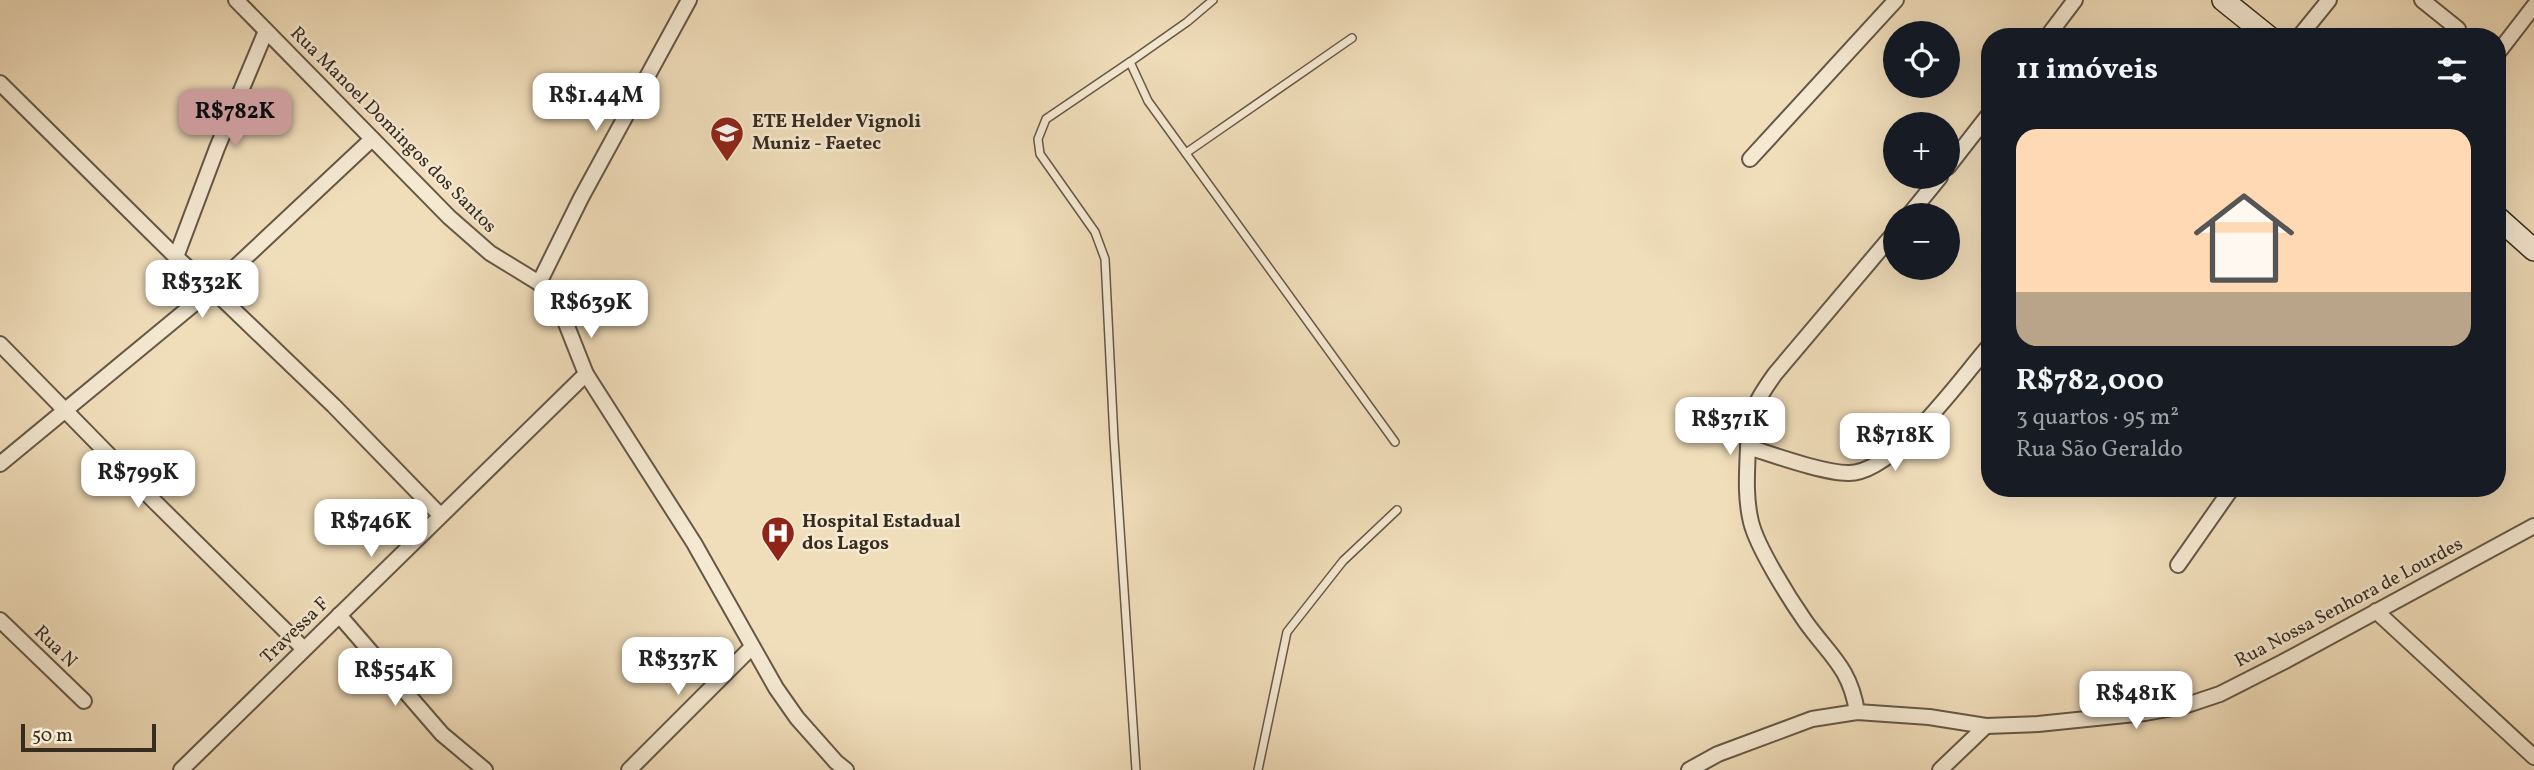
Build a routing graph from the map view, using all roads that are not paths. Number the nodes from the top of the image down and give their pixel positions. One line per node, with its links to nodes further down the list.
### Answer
1 (236, 0): 14 (street, Rua Manoel Domingos dos Santos)
2 (689, 0): 30 (street)
3 (1213, 0): 17 (lane)
4 (1896, 0): 23 (street)
5 (2075, 0): 10 (street)
6 (2223, 0): 11 (street)
7 (2329, 0): 12 (street)
8 (2422, 0): 13 (street)
9 (2534, 6): 16 (street)
10 (2054, 28)
11 (2253, 28)
12 (2306, 28)
13 (2457, 28)
14 (266, 31): 20 (street, Rua Manoel Domingos dos Santos); 29 (street)
15 (1352, 38): 22 (lane)
16 (2506, 42)
17 (1130, 62): 22 (lane); 57 (lane)
18 (0, 83): 29 (street)
19 (1981, 125): 21 (street)
20 (372, 139): 30 (street, Rua Manoel Domingos dos Santos); 31 (street)
21 (1960, 152)
22 (1186, 153): 36 (lane)
23 (1749, 159)
24 (1930, 189): 25 (street)
25 (1919, 203)
26 (2506, 225): 28 (street)
27 (1883, 246): 37 (street)
28 (2534, 250)
29 (176, 257): 31 (street)
30 (538, 283): 34 (street, Rua Manoel Domingos dos Santos)
31 (212, 289): 35 (street); 41 (street)
32 (0, 344): 35 (street)
33 (1981, 356): 37 (street)
34 (586, 374): 41 (street, Travessa F); 47 (street, Rua Manoel Domingos dos Santos)
35 (66, 410): 38 (street); 48 (street)
36 (1395, 442)
37 (1748, 447): 50 (street)
38 (0, 464)
39 (2226, 497): 43 (street)
40 (1397, 510): 58 (lane)
41 (440, 515): 45 (street, Travessa F)
42 (2534, 526): 44 (street, Rua Nossa Senhora de Lourdes)
43 (2179, 565)
44 (2376, 611): 51 (street, Rua Nossa Senhora de Lourdes); 52 (street)
45 (339, 615): 48 (street, Travessa F); 54 (street)
46 (0, 620): 49 (street, Rua N)
47 (752, 647): 55 (street); 56 (street, Rua Manoel Domingos dos Santos)
48 (304, 649): 53 (street, Travessa F)
49 (84, 701)
50 (1857, 712): 51 (street, Rua Nossa Senhora de Lourdes); 59 (street, Rua Nossa Senhora de Lourdes)
51 (1986, 726): 60 (street)
52 (2534, 757)
53 (181, 770)
54 (485, 770)
55 (629, 770)
56 (846, 770)
57 (1136, 770)
58 (1258, 770)
59 (1689, 770)
60 (1940, 770)

